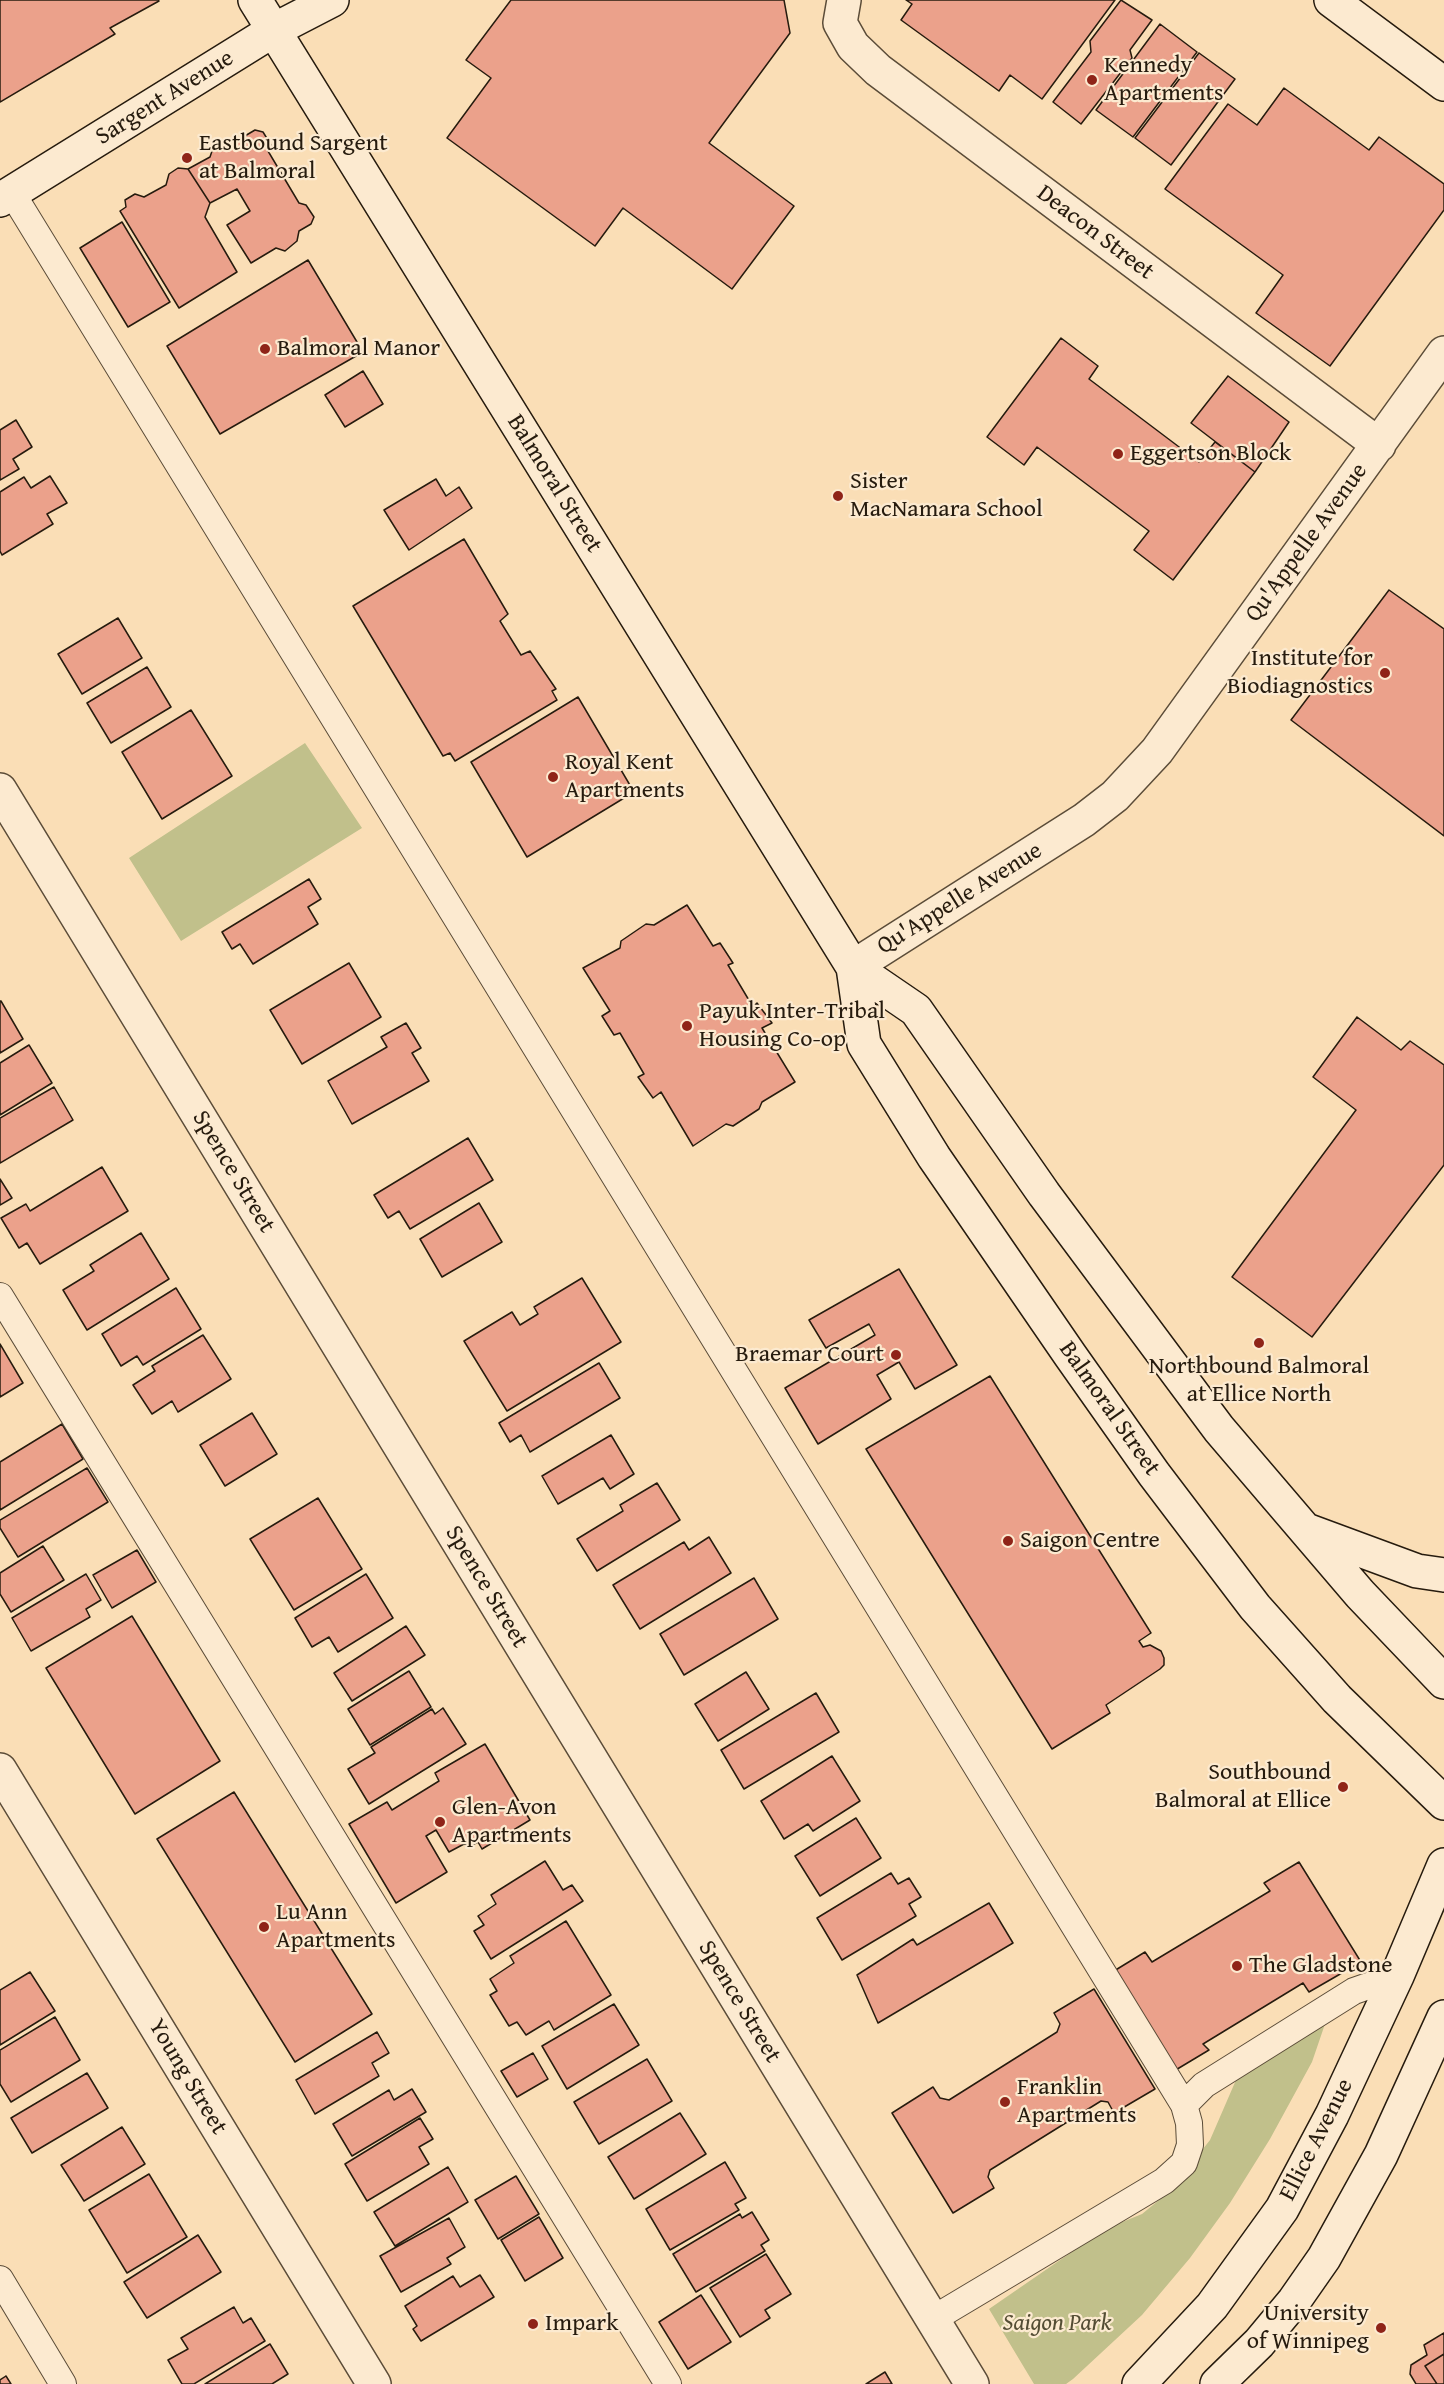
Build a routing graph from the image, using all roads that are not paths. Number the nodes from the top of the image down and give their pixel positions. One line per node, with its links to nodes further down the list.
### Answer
1 (255, 0): 5 (main road, Balmoral Street)
2 (332, 0): 5 (main road, Sargent Avenue)
3 (844, 0): 9 (main road, Deacon Street)
4 (1331, 0): 6 (main road)
5 (274, 30): 7 (main road, Sargent Avenue); 11 (main road, Balmoral Street)
6 (1444, 84)
7 (6, 197): 22 (lane)
8 (1444, 353): 9 (main road, Qu'Appelle Avenue)
9 (1380, 445): 11 (main road, Qu'Appelle Avenue)
10 (0, 790): 24 (main road, Spence Street)
11 (853, 967): 13 (main road, Balmoral Street); 17 (main road, Balmoral Street)
12 (0, 1296): 27 (lane)
13 (1302, 1528): 14 (main road); 15 (main road, Balmoral Street)
14 (1444, 1575)
15 (1444, 1682)
16 (0, 1770): 26 (main road, Young Street)
17 (1444, 1803)
18 (1444, 1865): 19 (main road, Ellice Avenue)
19 (1397, 1976): 22 (lane); 29 (main road, Ellice Avenue)
20 (1444, 2017): 21 (main road)
21 (1436, 2057): 30 (main road)
22 (1184, 2105): 24 (lane)
23 (0, 2279): 25 (lane)
24 (933, 2319): 28 (main road, Spence Street)
25 (63, 2384)
26 (374, 2384)
27 (668, 2384)
28 (972, 2384)
29 (1139, 2384)
30 (1217, 2384)

